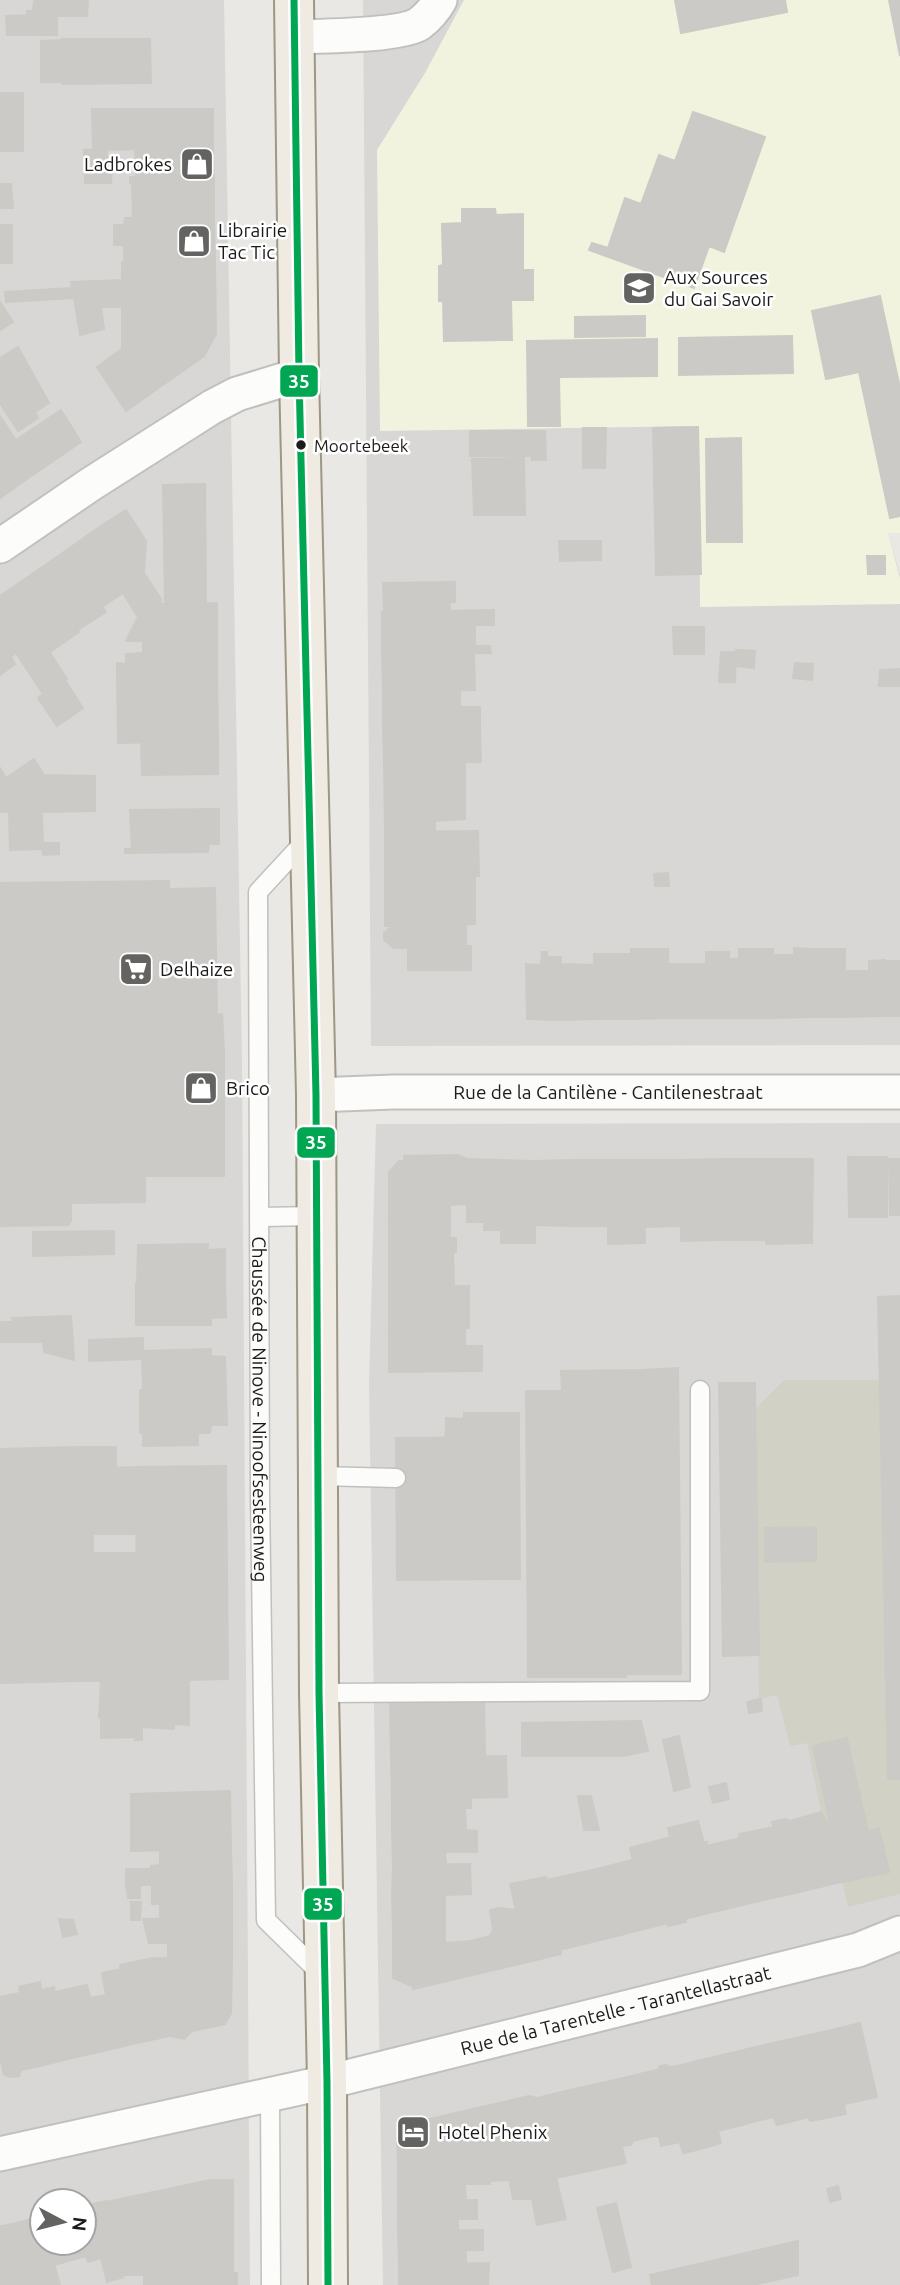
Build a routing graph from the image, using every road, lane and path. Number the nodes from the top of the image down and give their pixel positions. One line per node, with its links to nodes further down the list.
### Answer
1 (440, 0): 2 (street)
2 (295, 18): 3 (main road)
3 (299, 375): 4 (street); 5 (main road)
4 (0, 546)
5 (309, 837): 7 (main road); 9 (lane, Chaussée de Ninove - Ninoofsesteenweg)
6 (900, 1092): 7 (street, Rue de la Cantilène - Cantilenestraat)
7 (316, 1095): 8 (main road)
8 (317, 1216): 9 (lane); 11 (main road)
9 (260, 1217): 15 (lane, Chaussée de Ninove - Ninoofsesteenweg)
10 (700, 1390): 13 (lane)
11 (320, 1476): 12 (lane); 13 (main road)
12 (396, 1478)
13 (320, 1693): 15 (main road)
14 (900, 1933): 16 (street, Rue de la Tarentelle - Tarantellastraat)
15 (324, 1977): 16 (main road)
16 (327, 2082): 17 (street, Rue de la Tarentelle - Tarantellastraat); 20 (main road)
17 (270, 2094): 18 (street, Rue de la Tarentelle - Tarantellastraat); 19 (lane)
18 (0, 2154)
19 (271, 2285)
20 (328, 2285)

